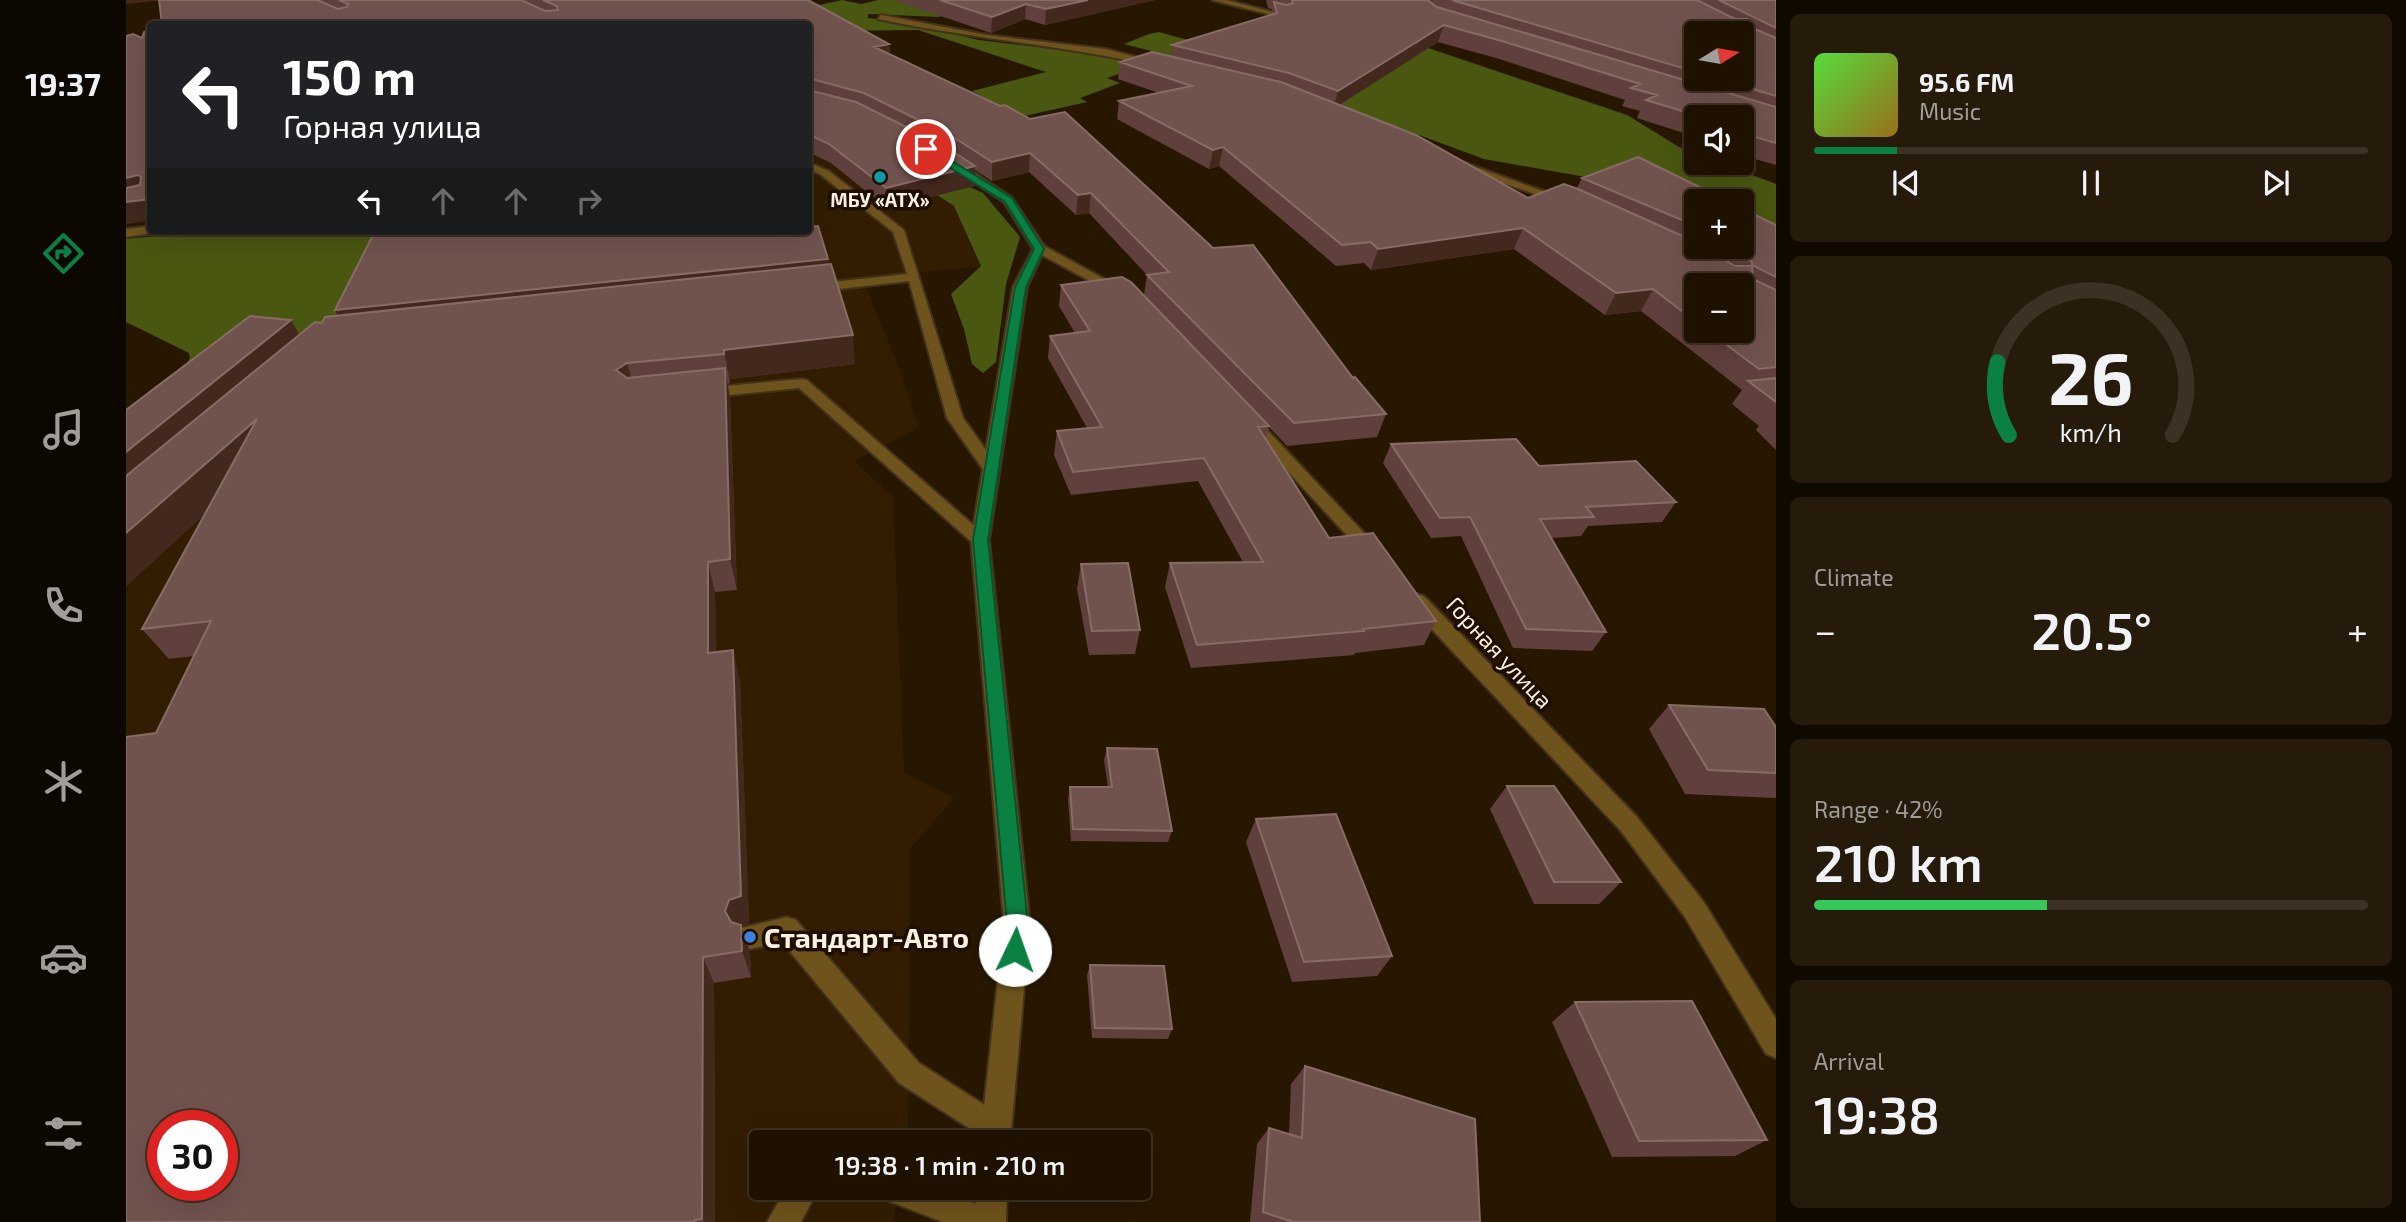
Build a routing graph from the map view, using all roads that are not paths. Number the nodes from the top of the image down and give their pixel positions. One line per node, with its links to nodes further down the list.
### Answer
1 (1216, 0): 2 (street)
2 (1284, 16)
3 (881, 17): 4 (street)
4 (1172, 67)
5 (948, 160): 11 (street)
6 (1450, 161): 8 (street)
7 (812, 167): 12 (street)
8 (1574, 204)
9 (147, 230): 10 (street)
10 (126, 233)
11 (1039, 249): 14 (street); 17 (street)
12 (914, 277): 13 (street); 17 (street)
13 (803, 289)
14 (1135, 299)
15 (691, 394): 18 (street)
16 (1238, 409): 19 (street)
17 (990, 468): 18 (street)
18 (981, 540): 24 (street)
19 (1388, 569)
20 (1406, 589): 22 (street, Горная улица)
21 (750, 937): 23 (street)
22 (1776, 1044)
23 (988, 1130)
24 (997, 1130)
25 (797, 1200): 28 (street)
26 (925, 1200): 29 (street)
27 (991, 1200): 30 (street)
28 (783, 1222)
29 (983, 1222)
30 (990, 1222)

